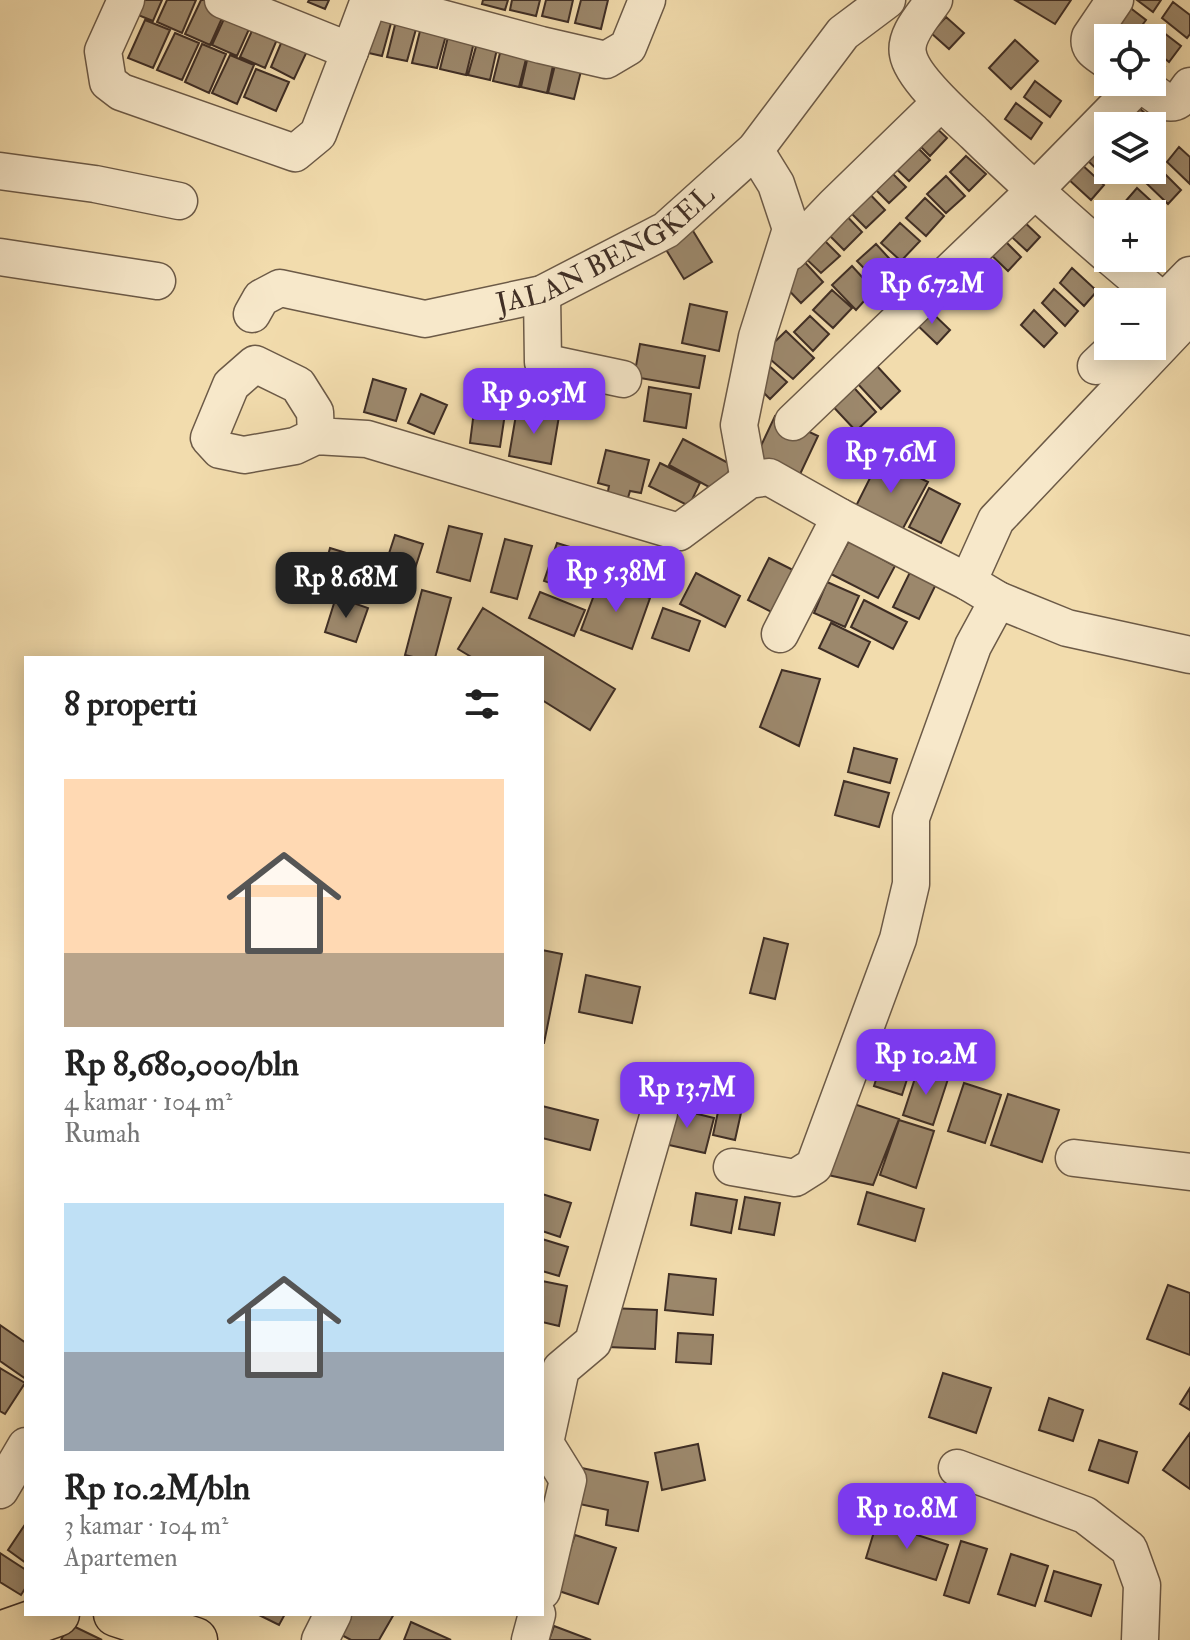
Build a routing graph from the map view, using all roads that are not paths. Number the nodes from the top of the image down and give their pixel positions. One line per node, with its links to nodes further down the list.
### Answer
1 (126, 0): 13 (street)
2 (223, 0): 13 (street)
3 (371, 0): 8 (street); 13 (street)
4 (647, 0): 8 (street)
5 (887, 0): 9 (street, JALAN BENGKEL)
6 (934, 0): 17 (street)
7 (1115, 0): 10 (street)
8 (464, 12)
9 (843, 17): 18 (street, JALAN BENGKEL)
10 (1099, 24)
11 (1094, 31): 12 (street)
12 (1094, 50)
13 (350, 51)
14 (1190, 86): 16 (street)
15 (1125, 96): 20 (street)
16 (1152, 96)
17 (941, 102): 20 (street); 23 (street)
18 (755, 150): 28 (street, JALAN BENGKEL); 34 (street)
19 (0, 171): 21 (street)
20 (1034, 191): 22 (street); 32 (street)
21 (179, 201)
22 (1094, 242)
23 (790, 252)
24 (0, 257): 27 (street)
25 (1128, 272): 29 (street)
26 (1190, 275): 29 (street)
27 (157, 281)
28 (542, 294): 30 (street, JALAN BENGKEL); 31 (street)
29 (1173, 313): 36 (street)
30 (252, 314)
31 (623, 379)
32 (793, 422)
33 (316, 436): 34 (street)
34 (749, 480): 35 (street)
35 (840, 517): 36 (street); 37 (street)
36 (983, 591): 38 (street); 41 (street)
37 (780, 634)
38 (1190, 655)
39 (659, 1113): 46 (street)
40 (1074, 1158): 42 (street)
41 (732, 1167)
42 (1190, 1172)
43 (24, 1449): 45 (street)
44 (957, 1468): 55 (street)
45 (0, 1490)
46 (544, 1582)
47 (51, 1616): 51 (main road)
48 (122, 1616): 52 (main road)
49 (332, 1616): 53 (street)
50 (536, 1616): 54 (street)
51 (0, 1634)
52 (195, 1640)
53 (320, 1640)
54 (530, 1640)
55 (1140, 1640)

